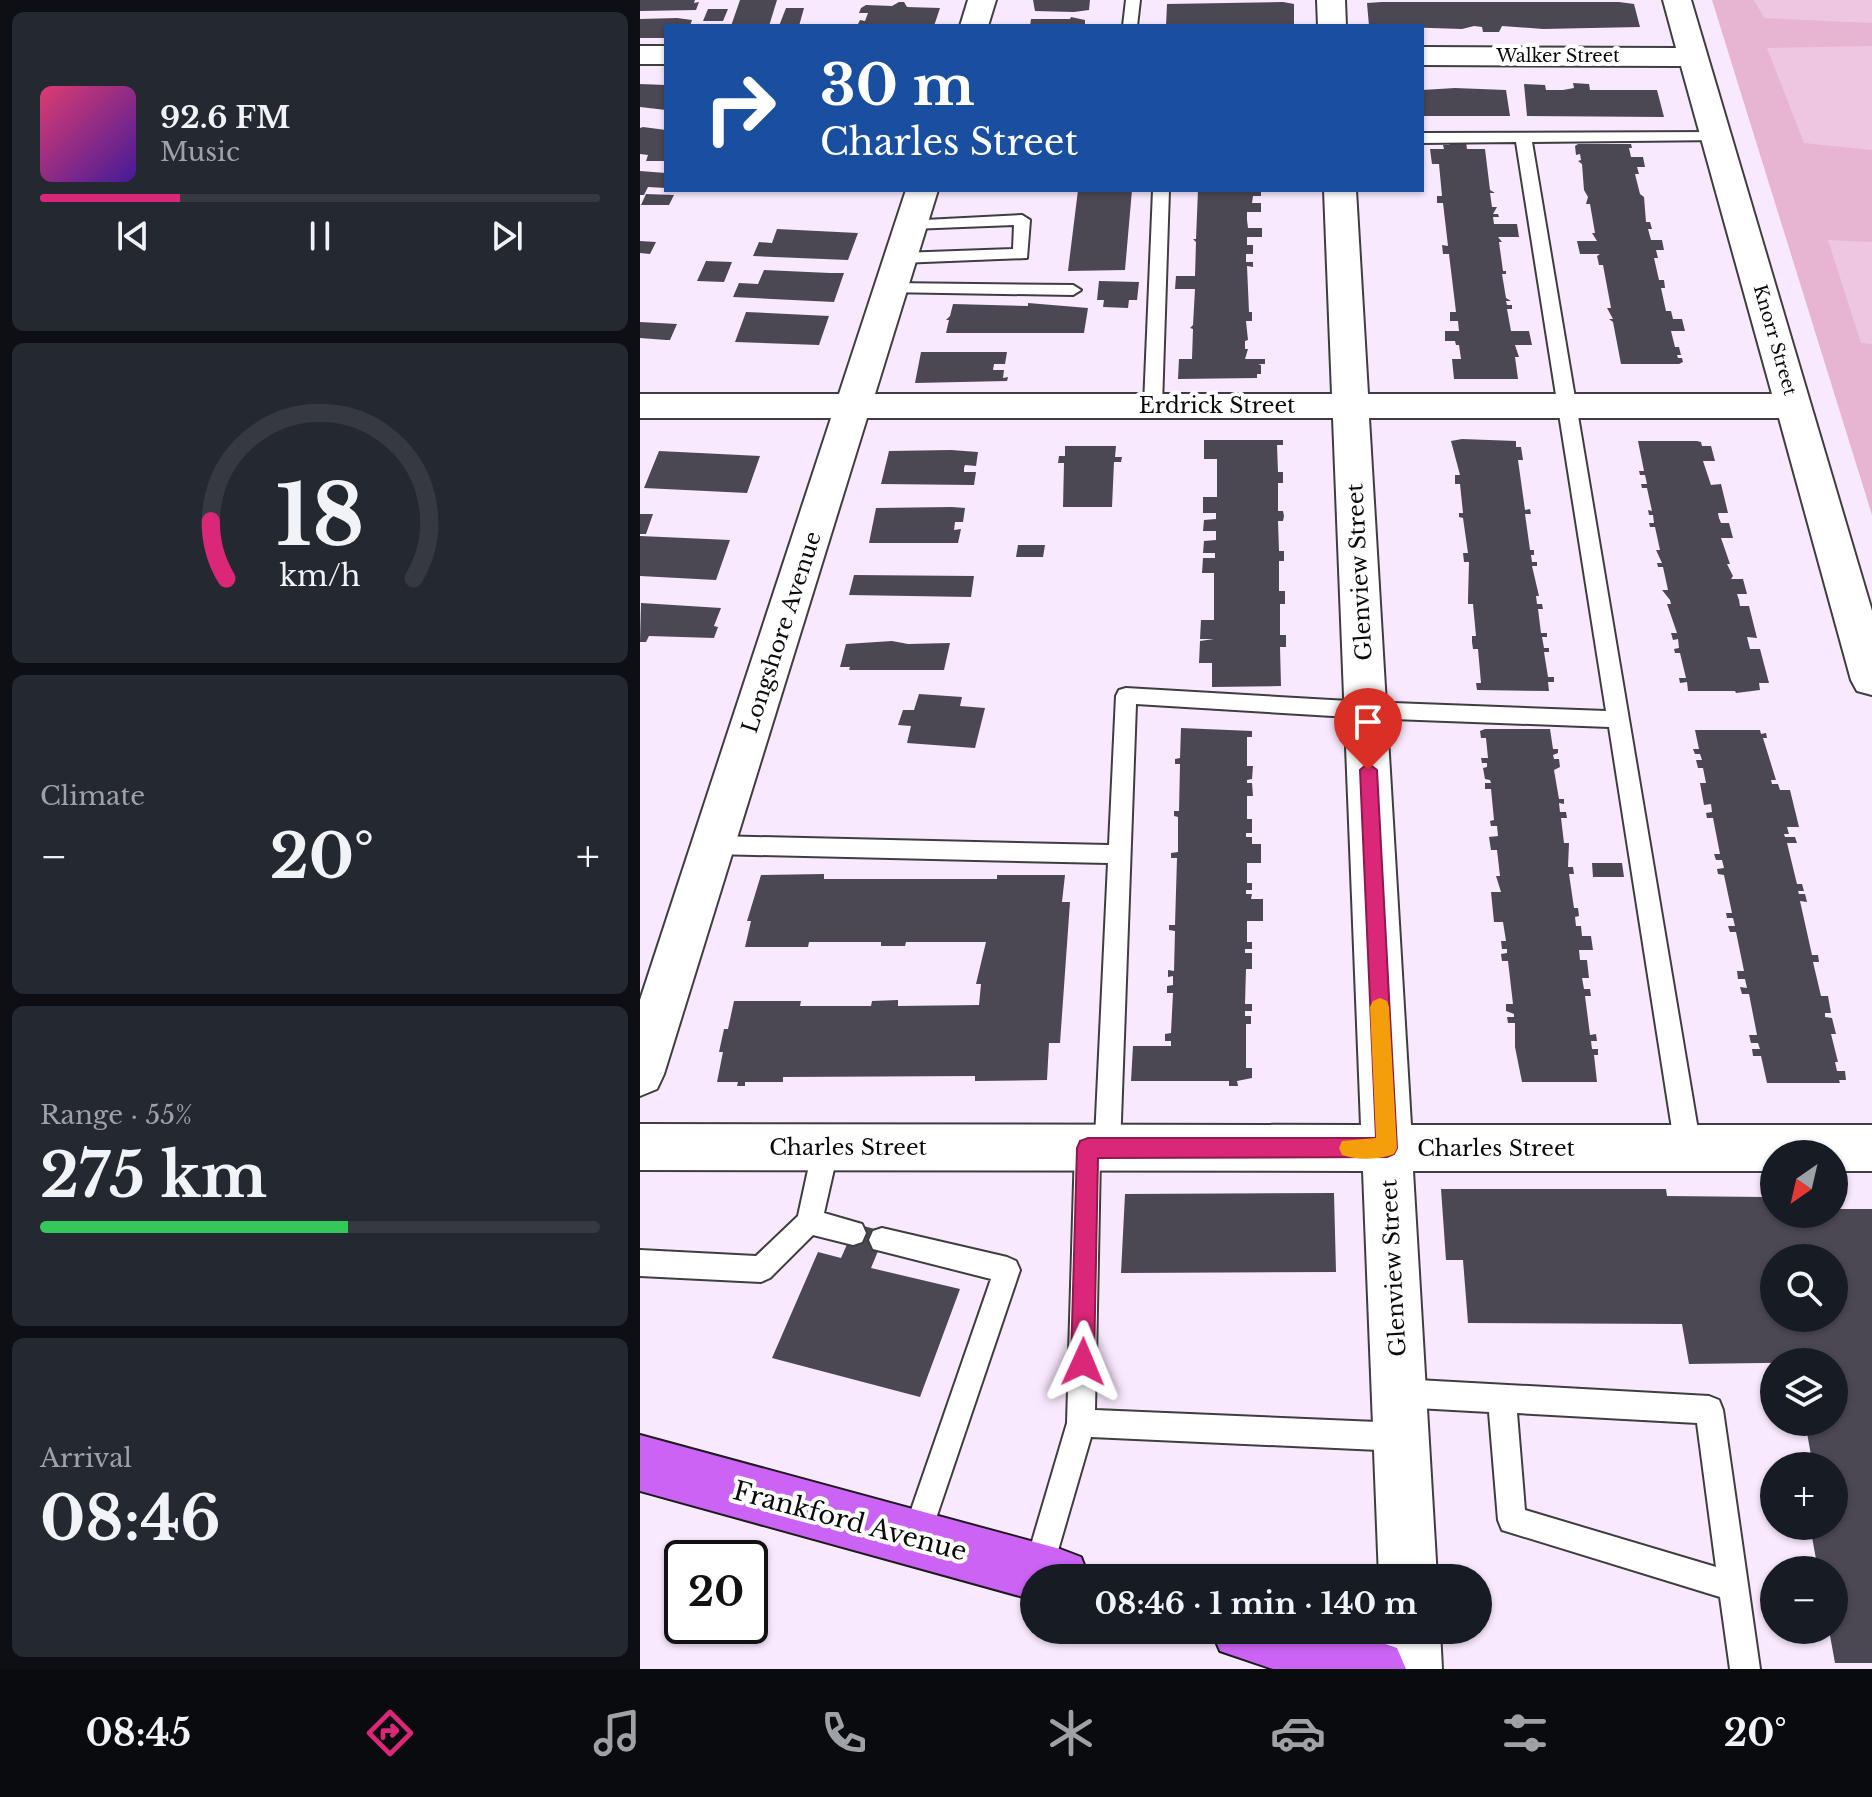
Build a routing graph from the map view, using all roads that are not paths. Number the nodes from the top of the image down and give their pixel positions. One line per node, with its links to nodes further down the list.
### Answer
1 (982, 0): 5 (street)
2 (1133, 0): 6 (lane)
3 (1331, 0): 7 (street)
4 (1677, 0): 11 (street, Knorr Street)
5 (975, 24)
6 (1130, 24)
7 (1332, 24)
8 (640, 55): 9 (street)
9 (664, 55)
10 (1424, 56): 11 (street, Walker Street)
11 (1693, 57): 13 (street, Knorr Street)
12 (1523, 137): 13 (lane); 14 (lane); 23 (lane)
13 (1717, 137): 24 (street, Knorr Street)
14 (1424, 138)
15 (1161, 192): 20 (lane)
16 (1340, 192): 21 (street, Glenview Street)
17 (906, 240): 17 (lane); 18 (lane); 19 (street, Longshore Avenue)
18 (1073, 290)
19 (853, 405): 20 (street, Erdrick Street); 22 (street, Erdrick Street); 28 (street, Longshore Avenue)
20 (1153, 405): 21 (street, Erdrick Street)
21 (1350, 405): 23 (street, Erdrick Street); 26 (street, Glenview Street)
22 (640, 406)
23 (1569, 406): 24 (street, Erdrick Street); 27 (lane)
24 (1794, 406): 25 (street, Knorr Street)
25 (1872, 680)
26 (1366, 710): 27 (lane); 29 (lane); 34 (street, Glenview Street)
27 (1619, 719): 35 (lane)
28 (713, 845): 29 (lane); 30 (street, Longshore Avenue)
29 (1119, 854): 33 (lane)
30 (640, 1074)
31 (640, 1147): 32 (street, Charles Street)
32 (826, 1147): 33 (street, Charles Street); 37 (lane)
33 (1098, 1148): 34 (street, Charles Street); 43 (lane)
34 (1387, 1148): 35 (street, Charles Street); 42 (street, Glenview Street)
35 (1688, 1148): 36 (street, Charles Street)
36 (1872, 1148)
37 (809, 1222): 38 (lane); 40 (lane)
38 (853, 1233)
39 (882, 1240): 45 (lane)
40 (640, 1263)
41 (1502, 1399): 42 (lane); 49 (lane); 49 (lane)
42 (1400, 1415): 43 (lane); 47 (street, Glenview Street)
43 (1081, 1423): 46 (lane)
44 (640, 1463): 45 (main road, Frankford Avenue)
45 (915, 1540): 48 (main road, Frankford Avenue)
46 (1051, 1564)
47 (1407, 1564)
48 (1020, 1567)
49 (1734, 1587): 54 (lane)
50 (1289, 1644): 52 (main road)
51 (1411, 1644): 53 (street)
52 (1376, 1669)
53 (1412, 1669)
54 (1745, 1669)

